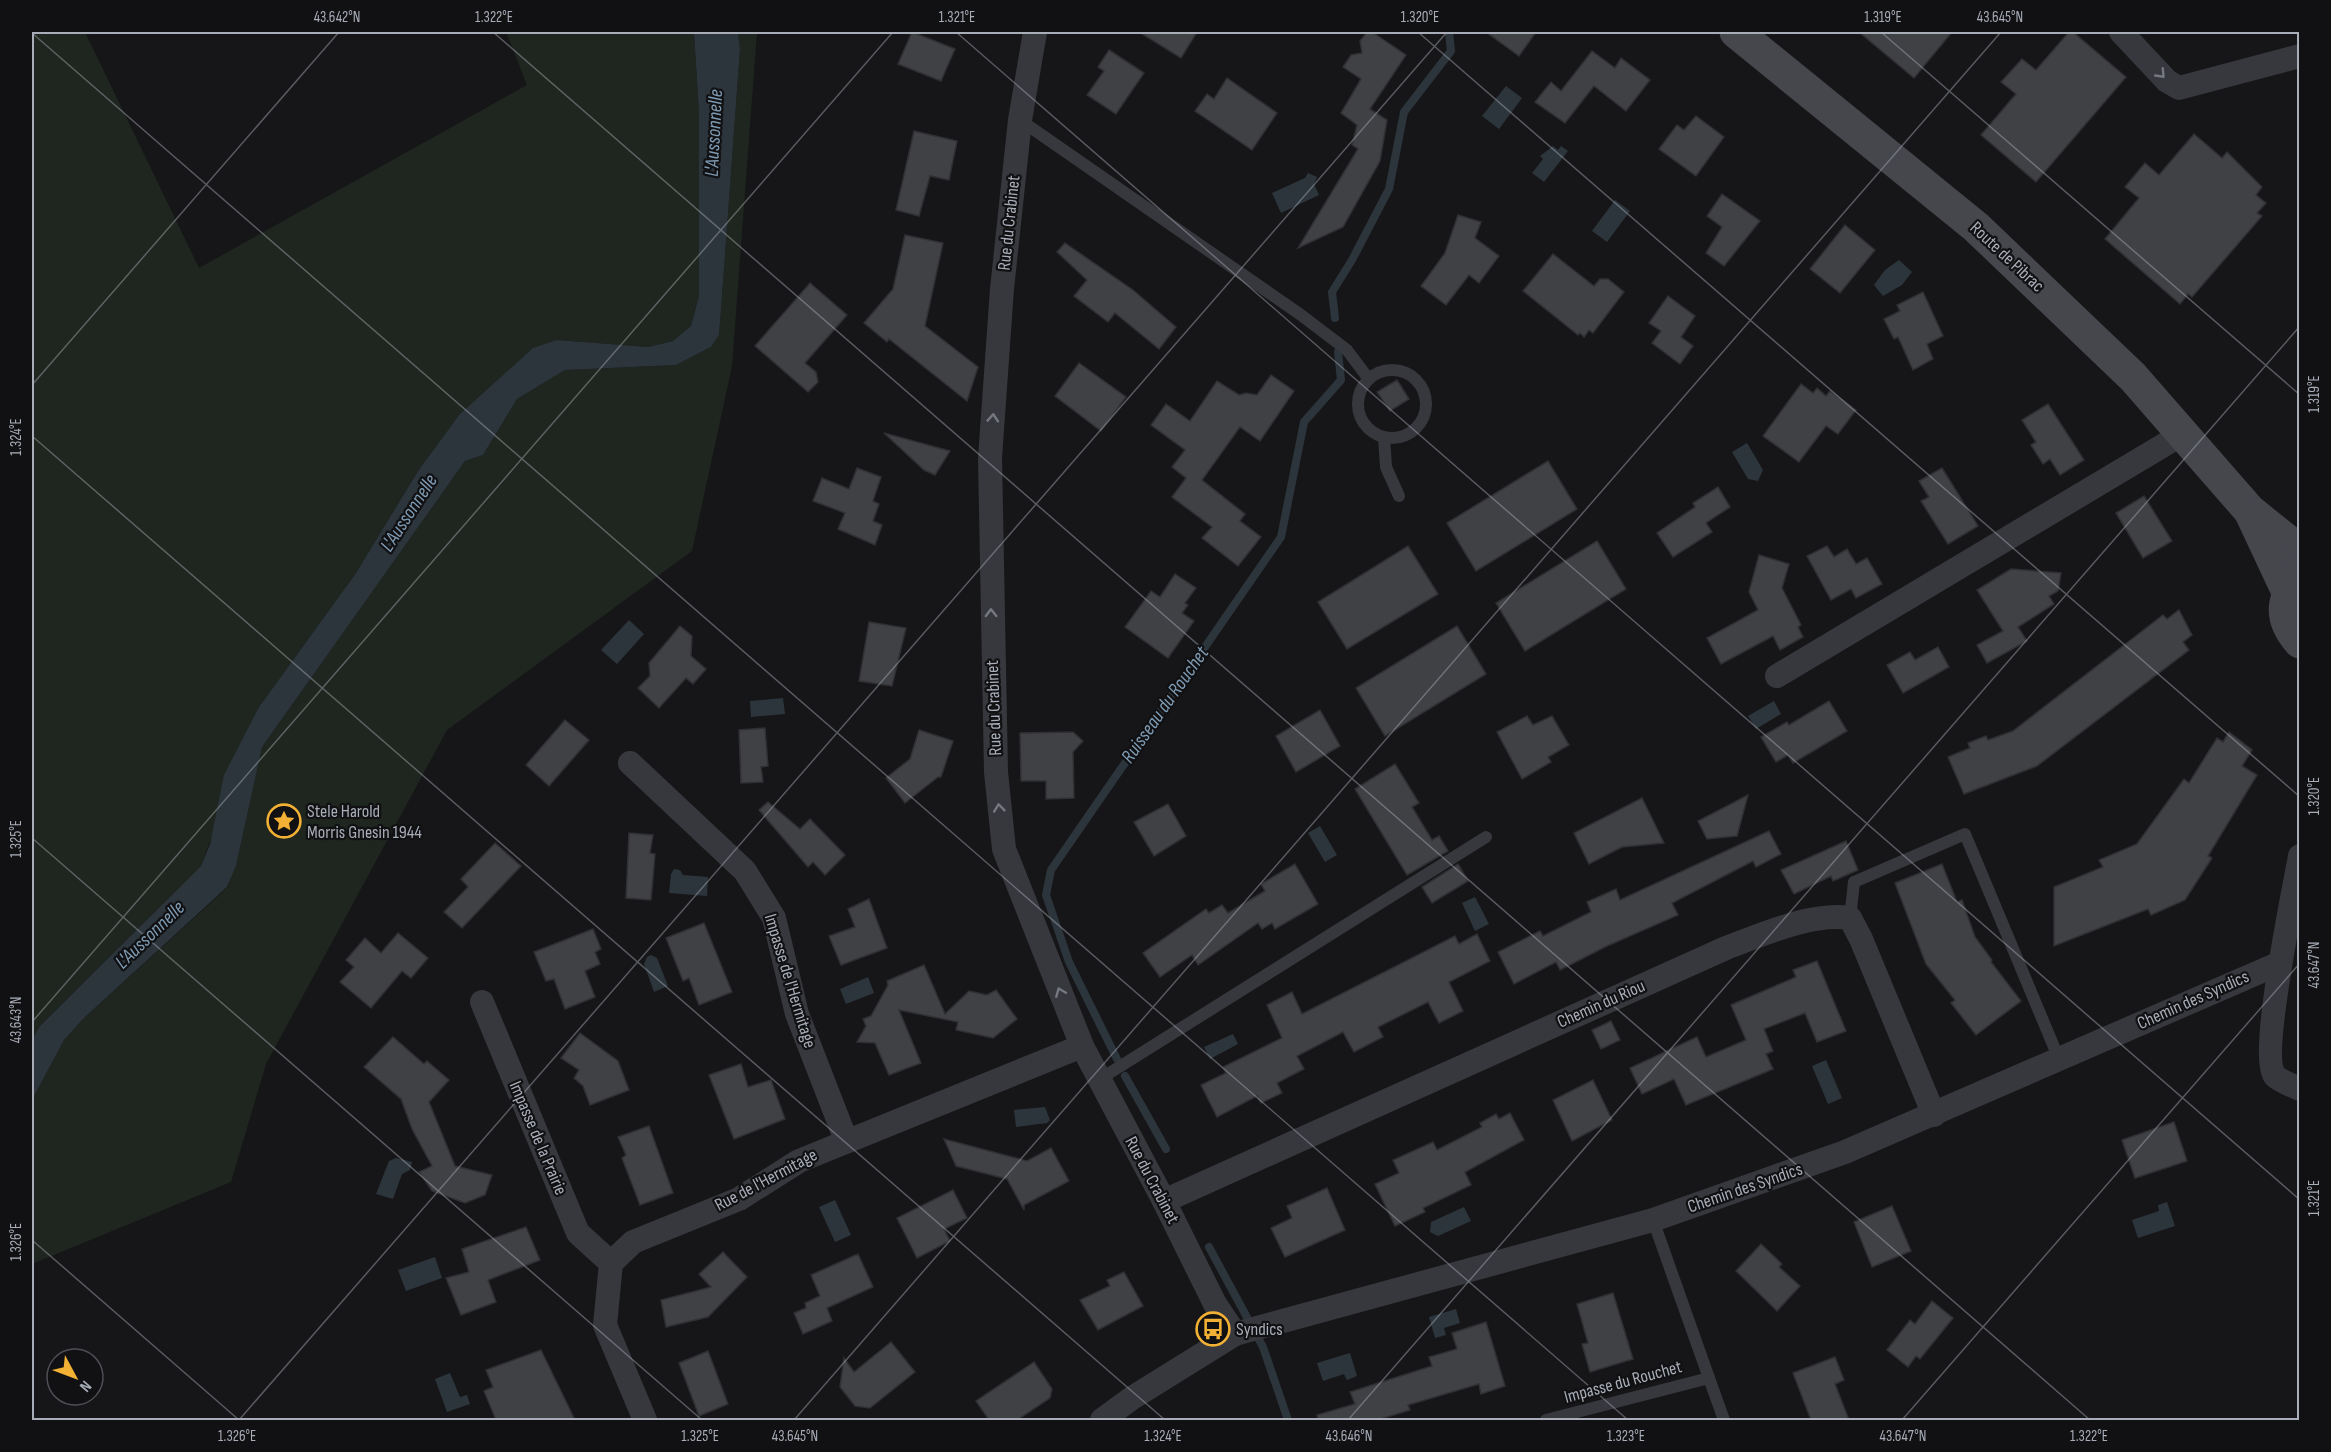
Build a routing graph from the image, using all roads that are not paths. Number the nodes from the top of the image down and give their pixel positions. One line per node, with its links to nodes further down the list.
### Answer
1 (1035, 32): 5 (street, Rue du Crabinet)
2 (1736, 32): 7 (main road, Route de Pibrac)
3 (2121, 32): 4 (street, one-way to 4)
4 (2300, 56)
5 (1020, 120): 6 (lane); 21 (street, Rue du Crabinet, one-way to 5)
6 (1368, 378): 8 (lane); 8 (lane)
7 (2184, 433): 10 (main road, Route de Pibrac); 14 (street)
8 (1384, 437): 9 (lane)
9 (1399, 496)
10 (2250, 511): 11 (main road, Route de Pibrac); 12 (main road, Route de Pibrac)
11 (2300, 550)
12 (2294, 583): 13 (main road)
13 (2297, 641)
14 (1777, 676)
15 (630, 764): 26 (street, Impasse de l'Hermitage)
16 (1486, 837): 23 (lane)
17 (2300, 856): 19 (street)
18 (1850, 918): 22 (lane); 25 (street); 27 (street, Chemin du Riou)
19 (2280, 963): 22 (street, Chemin des Syndics); 24 (street)
20 (482, 1002): 29 (street, Impasse de la Prairie)
21 (1082, 1046): 23 (street, Rue du Crabinet); 26 (street, Rue de l'Hermitage)
22 (2059, 1059): 25 (street, Chemin des Syndics)
23 (1100, 1079): 27 (street, Rue du Crabinet)
24 (2300, 1089)
25 (1934, 1115): 28 (street, Chemin des Syndics)
26 (846, 1140): 29 (street, Rue de l'Hermitage)
27 (1164, 1201): 30 (street, Rue du Crabinet)
28 (1653, 1220): 30 (street, Chemin des Syndics); 31 (lane, Impasse du Rouchet)
29 (610, 1263): 32 (street)
30 (1247, 1331): 33 (street, Chemin des Syndics)
31 (1709, 1378): 34 (lane, Impasse du Rouchet); 35 (lane, Impasse du Rouchet)
32 (645, 1420)
33 (1102, 1420)
34 (1546, 1420)
35 (1724, 1420)

